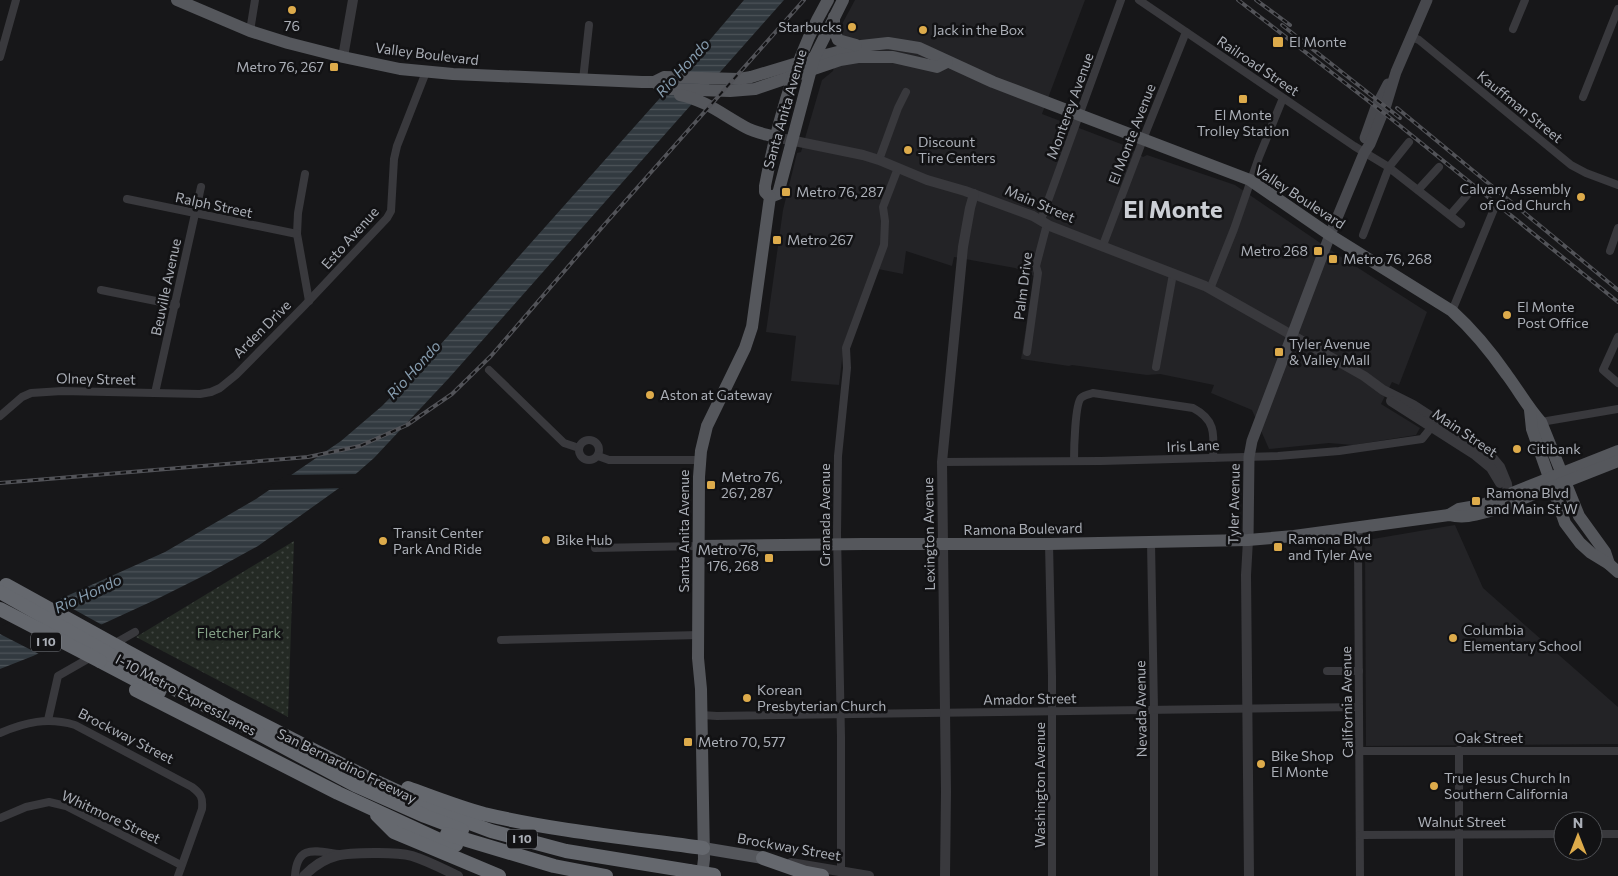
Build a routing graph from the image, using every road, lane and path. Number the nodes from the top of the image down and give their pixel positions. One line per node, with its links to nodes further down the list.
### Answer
1 (16, 0): 19 (street)
2 (177, 0): 15 (main road, Valley Boulevard)
3 (255, 0): 15 (street)
4 (353, 0): 20 (street)
5 (828, 0): 22 (main road, Santa Anita Avenue)
6 (844, 0): 12 (main road, Santa Anita Avenue)
7 (1122, 0): 33 (street, Monterey Avenue)
8 (1139, 0): 16 (street, Railroad Street)
9 (1427, 0): 17 (main road, Tyler Avenue)
10 (1525, 0): 14 (street)
11 (1618, 9): 31 (street)
12 (834, 16): 18 (main road); 21 (main road, Santa Anita Avenue)
13 (588, 25): 27 (street)
14 (1513, 29)
15 (250, 31): 20 (main road, Valley Boulevard)
16 (1186, 32): 32 (street, Railroad Street); 35 (street, El Monte Avenue)
17 (1412, 37): 38 (main road, Tyler Avenue); 46 (street, Kauffman Street)
18 (861, 46): 21 (main road, Valley Boulevard); 23 (main road, Valley Boulevard)
19 (0, 57)
20 (343, 57): 25 (main road, Valley Boulevard)
21 (814, 58): 22 (main road, Valley Boulevard); 24 (main road, Santa Anita Avenue)
22 (799, 62): 26 (main road, Santa Anita Avenue); 28 (main road, Valley Boulevard)
23 (947, 62): 24 (main road, Valley Boulevard); 33 (main road, Valley Boulevard)
24 (810, 71): 26 (main road, Valley Boulevard); 36 (main road, Santa Anita Avenue)
25 (426, 72): 27 (main road, Valley Boulevard); 66 (street, Esto Avenue)
26 (794, 76): 29 (main road, Valley Boulevard); 34 (main road, Santa Anita Avenue)
27 (582, 80): 28 (main road, Valley Boulevard)
28 (654, 82): 29 (main road, Valley Boulevard)
29 (667, 89): 34 (main road, Main Street)
30 (906, 92): 39 (street)
31 (1583, 97)
32 (1283, 98): 38 (street, Railroad Street); 44 (street)
33 (1079, 115): 35 (main road, Valley Boulevard); 55 (street, Monterey Avenue)
34 (775, 137): 36 (street, Main Street); 50 (main road, Santa Anita Avenue)
35 (1143, 139): 44 (main road, Valley Boulevard); 61 (street, El Monte Avenue)
36 (791, 140): 39 (street, Main Street); 50 (main road, Santa Anita Avenue)
37 (1409, 142): 40 (street)
38 (1364, 153): 40 (street, Railroad Street); 59 (main road, Tyler Avenue)
39 (879, 160): 42 (street, Main Street)
40 (1389, 167): 47 (street, Railroad Street); 60 (street)
41 (1439, 167): 47 (street)
42 (898, 168): 49 (street, Main Street); 98 (street, Granada Avenue)
43 (305, 174): 58 (street, Arden Drive)
44 (1250, 180): 59 (main road, Valley Boulevard); 64 (street)
45 (201, 186): 53 (street, Beuville Avenue)
46 (1618, 186)
47 (1418, 190): 54 (street, Railroad Street)
48 (1470, 192): 54 (street)
49 (974, 194): 55 (street, Main Street); 90 (street, Lexington Avenue)
50 (770, 197): 87 (main road, Santa Anita Avenue)
51 (127, 199): 53 (street, Ralph Street)
52 (1494, 209): 68 (street)
53 (194, 214): 58 (street, Ralph Street); 67 (street, Beuville Avenue)
54 (1450, 215): 56 (street, Railroad Street)
55 (1044, 222): 61 (street, Main Street); 71 (street, Palm Drive)
56 (1461, 224)
57 (1618, 228): 62 (street)
58 (297, 234): 66 (street, Arden Drive)
59 (1330, 235): 68 (main road, Valley Boulevard); 69 (main road, Tyler Avenue)
60 (1363, 235)
61 (1103, 245): 63 (street, Main Street)
62 (1610, 251)
63 (1173, 274): 64 (street, Main Street); 72 (street)
64 (1210, 289): 69 (street, Main Street)
65 (101, 290): 67 (street)
66 (309, 301): 76 (street, Arden Drive)
67 (176, 305): 75 (street, Beuville Avenue)
68 (1452, 311): 78 (main road, Valley Boulevard)
69 (1292, 336): 81 (street, Main Street); 85 (main road, Tyler Avenue)
70 (1618, 337): 74 (street)
71 (1027, 352)
72 (1156, 367)
73 (489, 370): 82 (street)
74 (1618, 383)
75 (155, 393): 76 (street, Olney Street); 79 (street, Olney Street)
76 (200, 394)
77 (1618, 409): 80 (street)
78 (1530, 410): 80 (main road, Valley Boulevard); 92 (main road, Valley Boulevard)
79 (0, 416)
80 (1542, 422): 91 (main road, Valley Boulevard)
81 (1434, 424): 85 (street, Iris Lane); 93 (street, Main Street)
82 (579, 448): 84 (street); 84 (street)
83 (1618, 451): 91 (main road, Ramona Boulevard)
84 (598, 456): 87 (street)
85 (1249, 457): 86 (street, Iris Lane); 96 (main road, Tyler Avenue)
86 (1214, 458): 88 (street, Iris Lane); 88 (street)
87 (700, 460): 101 (main road, Santa Anita Avenue)
88 (1074, 461): 90 (street, Iris Lane)
89 (1618, 461): 91 (main road, Ramona Boulevard)
90 (942, 462): 100 (street, Lexington Avenue)
91 (1564, 477): 92 (main road, Ramona Boulevard); 103 (main road, Valley Boulevard)
92 (1550, 483): 93 (main road, Ramona Boulevard); 94 (main road, Ramona Boulevard); 103 (main road, Valley Boulevard)
93 (1508, 494): 94 (main road, Ramona Boulevard)
94 (1449, 515): 95 (main road, Ramona Boulevard)
95 (1359, 527): 96 (main road, Ramona Boulevard); 113 (street, California Avenue)
96 (1248, 540): 97 (main road, Ramona Boulevard); 116 (street, Tyler Avenue)
97 (1151, 542): 99 (main road, Ramona Boulevard); 117 (street, Nevada Avenue)
98 (838, 544): 100 (main road, Ramona Boulevard); 101 (main road, Ramona Boulevard); 121 (street, Granada Avenue)
99 (1048, 544): 100 (main road, Ramona Boulevard); 118 (street, Washington Avenue)
100 (942, 545): 119 (street, Lexington Avenue)
101 (699, 546): 102 (street, Ramona Boulevard); 108 (main road, Santa Anita Avenue)
102 (595, 548)
103 (1613, 568)
104 (2, 586): 110 (highway, San Bernardino Freeway / I 10, bridge)
105 (0, 609): 110 (highway, I-10 Metro ExpressLanes, bridge)
106 (0, 618): 110 (highway, San Bernardino Freeway / I 10)
107 (135, 632): 122 (street)
108 (699, 634): 109 (street); 120 (main road, Santa Anita Avenue)
109 (501, 640)
110 (106, 658): 111 (highway, I-10 Metro ExpressLanes); 114 (highway, San Bernardino Freeway / I 10); 128 (highway, San Bernardino Freeway / I 10); 147 (highway, I-10 Metro ExpressLanes)
111 (129, 665): 114 (highway); 148 (highway, I-10 Metro ExpressLanes)
112 (1327, 671): 113 (street)
113 (1359, 671): 115 (street, California Avenue)
114 (170, 675): 127 (highway, San Bernardino Freeway / I 10)
115 (1359, 707): 116 (street, Amador Street); 125 (street, California Avenue)
116 (1248, 708): 117 (street, Amador Street); 154 (street, Tyler Avenue)
117 (1154, 709): 118 (street, Amador Street); 153 (street, Nevada Avenue)
118 (1052, 711): 119 (street, Amador Street); 152 (street, Washington Avenue)
119 (945, 712): 121 (street, Amador Street); 151 (street, Lexington Avenue)
120 (702, 714): 121 (street, Amador Street); 135 (main road, Santa Anita Avenue)
121 (841, 715): 139 (street, Granada Avenue)
122 (48, 720): 123 (street, Brockway Street); 138 (street, Brockway Street)
123 (0, 734)
124 (1459, 750): 125 (street, Oak Street); 126 (street, Oak Street); 134 (street)
125 (1360, 751): 133 (street, California Avenue)
126 (1618, 751)
127 (364, 776): 135 (highway); 140 (highway, San Bernardino Freeway / I 10)
128 (371, 809): 145 (highway); 146 (highway, San Bernardino Freeway / I 10)
129 (0, 818): 138 (street, Whitmore Street)
130 (1553, 834): 134 (street, Walnut Street)
131 (1603, 834): 132 (street)
132 (1618, 834)
133 (1360, 835): 134 (street, Walnut Street); 155 (street, California Avenue)
134 (1459, 835): 156 (street)
135 (703, 848): 137 (main road, Brockway Street); 140 (main road, Santa Anita Avenue)
136 (339, 854): 142 (street); 143 (street); 144 (street)
137 (763, 858): 139 (street, Brockway Street); 149 (highway)
138 (182, 864): 141 (street)
139 (841, 872): 150 (street, Brockway Street)
140 (707, 874)
141 (178, 876)
142 (295, 876)
143 (304, 876)
144 (458, 876)
145 (499, 876)
146 (562, 876)
147 (606, 876)
148 (662, 876)
149 (822, 876)
150 (869, 876)
151 (945, 876)
152 (1052, 876)
153 (1154, 876)
154 (1249, 876)
155 (1360, 876)
156 (1459, 876)

